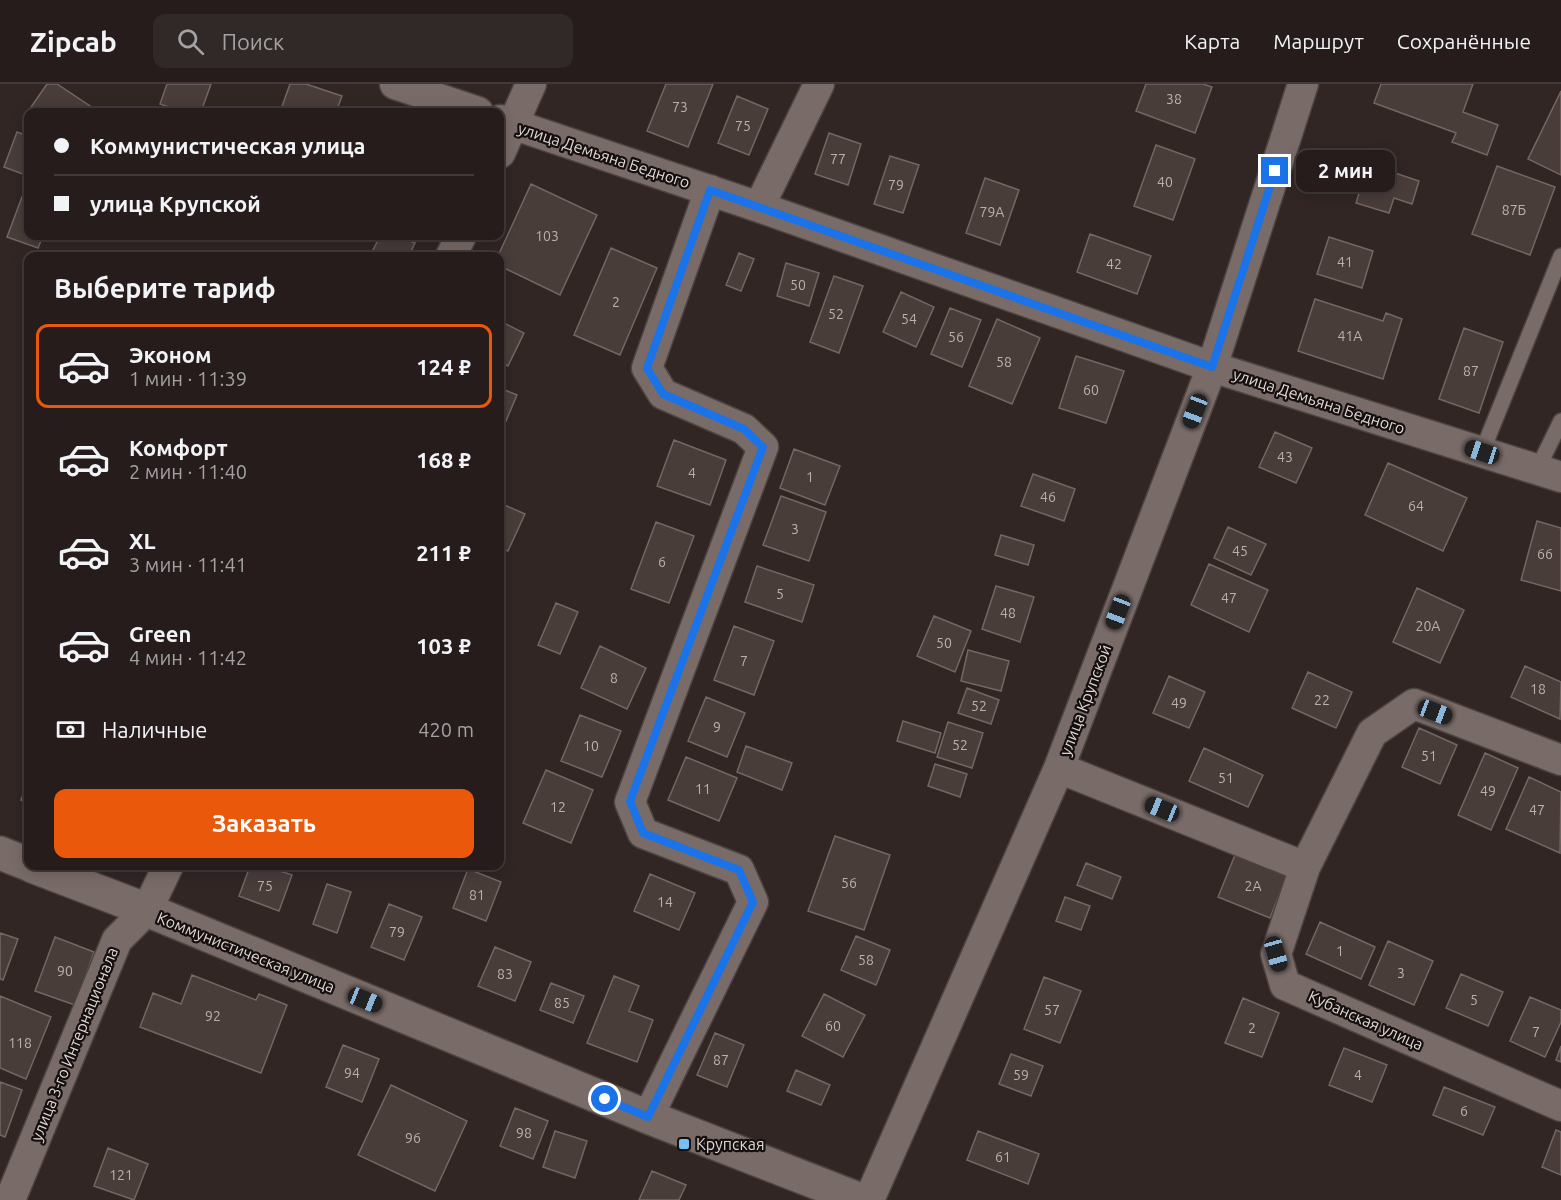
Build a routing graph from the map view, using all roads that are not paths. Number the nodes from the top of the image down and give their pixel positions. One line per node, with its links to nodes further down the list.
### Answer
1 (395, 84): 5 (street)
2 (531, 84): 6 (street)
3 (819, 84): 8 (street)
4 (1303, 84): 10 (street, улица Крупской)
5 (466, 108)
6 (506, 122): 7 (street, улица Демьяна Бедного)
7 (710, 190): 8 (street, улица Демьяна Бедного); 23 (street)
8 (759, 207): 10 (street, улица Демьяна Бедного)
9 (1561, 256): 12 (lane)
10 (1212, 367): 12 (street, улица Демьяна Бедного); 15 (street, улица Крупской)
11 (1561, 421): 13 (lane)
12 (1482, 452): 13 (street, улица Демьяна Бедного)
13 (1549, 473)
14 (1561, 760): 18 (street, Кубанская улица)
15 (1059, 768): 18 (street); 26 (street, улица Крупской)
16 (0, 853): 17 (main road, Коммунистическая улица)
17 (24, 863)
18 (1305, 867): 22 (street, Кубанская улица)
19 (43, 870): 21 (main road, Коммунистическая улица)
20 (166, 870): 21 (street, улица 3-го Интернационала)
21 (147, 910): 23 (main road, Коммунистическая улица); 24 (street, улица 3-го Интернационала)
22 (1561, 1106)
23 (648, 1117): 25 (main road, Коммунистическая улица)
24 (10, 1200)
25 (861, 1200)
26 (869, 1200)

